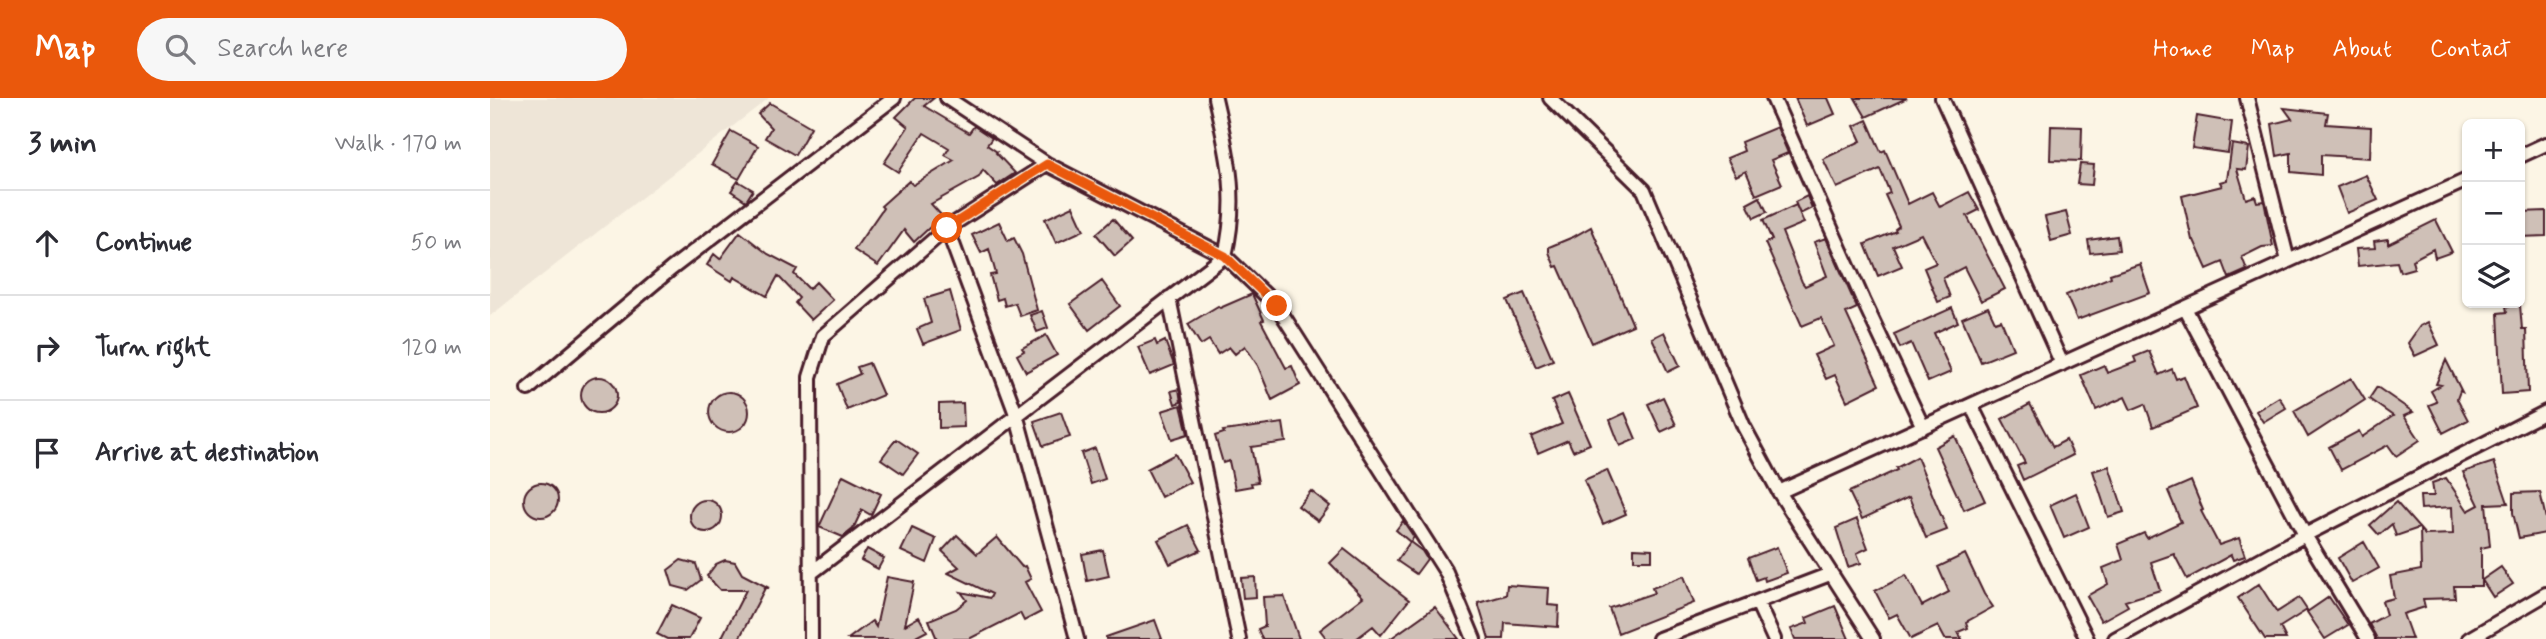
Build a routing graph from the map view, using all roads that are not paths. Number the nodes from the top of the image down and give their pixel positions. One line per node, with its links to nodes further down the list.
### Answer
1 (894, 98): 18 (street)
2 (947, 98): 10 (street)
3 (1215, 98): 13 (street)
4 (1550, 98): 23 (street)
5 (1773, 98): 22 (street)
6 (1942, 98): 17 (street)
7 (2246, 98): 14 (street)
8 (2546, 144): 9 (street)
9 (2525, 154)
10 (1047, 164): 12 (street); 13 (street)
11 (2463, 182): 14 (street)
12 (947, 228): 21 (street); 25 (street)
13 (1225, 256): 15 (street); 32 (street)
14 (2288, 261): 16 (street)
15 (1169, 298): 21 (street); 31 (street)
16 (2185, 308): 17 (street); 24 (street)
17 (2062, 364): 19 (street)
18 (528, 389)
19 (1971, 405): 22 (street); 36 (street)
20 (2546, 412): 24 (street)
21 (1016, 414): 25 (street); 30 (street)
22 (1923, 427): 23 (street)
23 (1779, 492): 26 (street)
24 (2305, 534): 37 (street); 38 (street)
25 (811, 573): 29 (street)
26 (1830, 574): 28 (street); 35 (street)
27 (2546, 594): 39 (street)
28 (1757, 602): 33 (street); 34 (street)
29 (811, 639)
30 (1077, 639)
31 (1240, 639)
32 (1474, 639)
33 (1659, 639)
34 (1774, 639)
35 (1873, 639)
36 (2087, 639)
37 (2115, 639)
38 (2368, 639)
39 (2469, 639)

